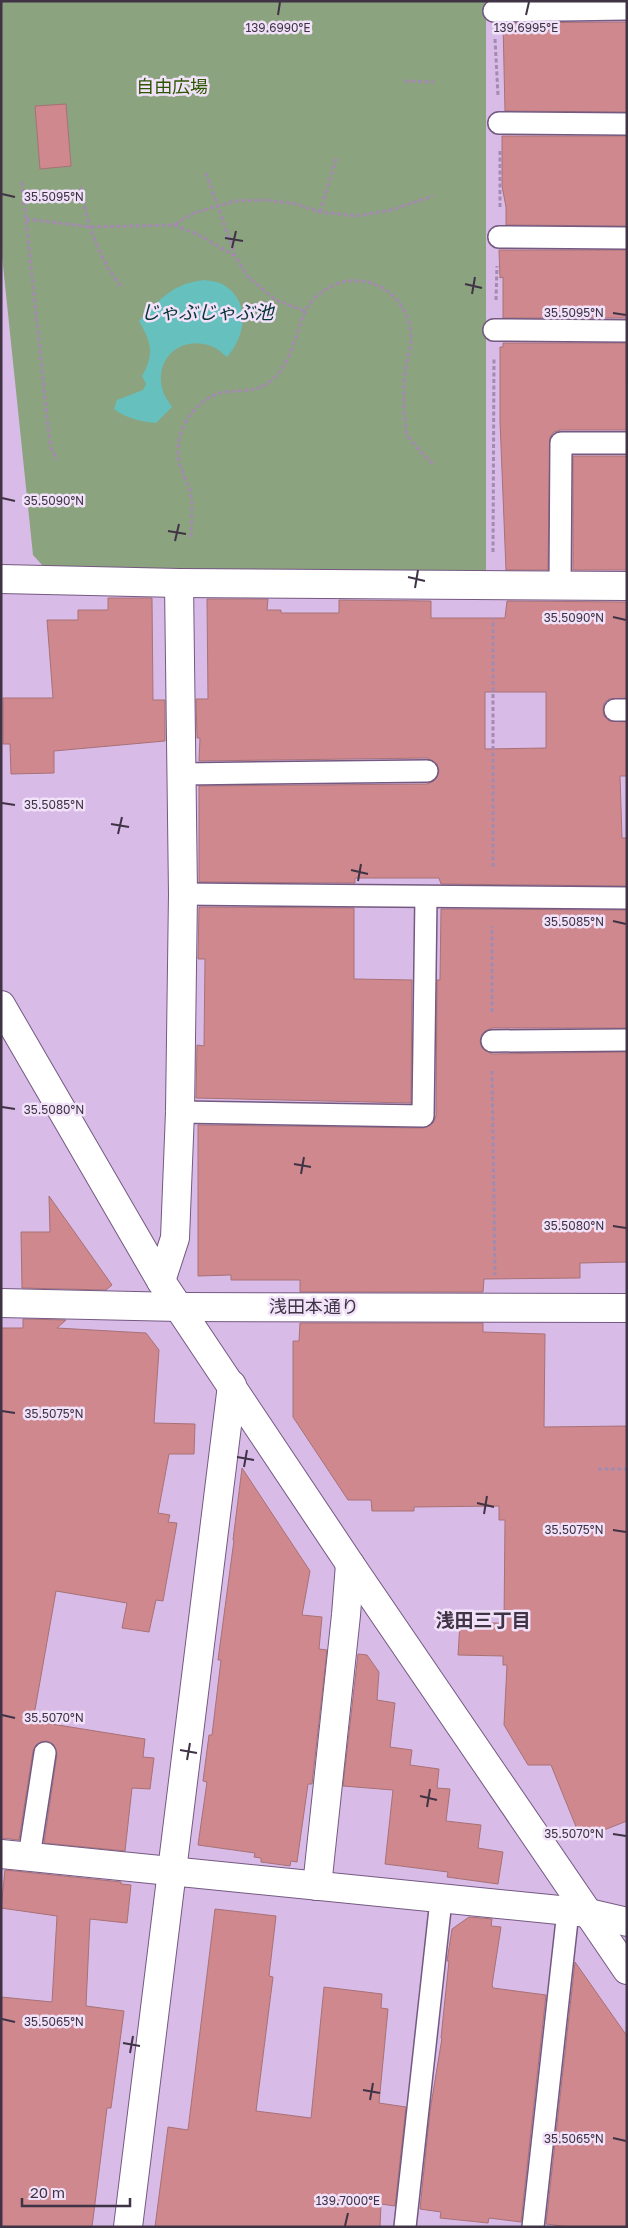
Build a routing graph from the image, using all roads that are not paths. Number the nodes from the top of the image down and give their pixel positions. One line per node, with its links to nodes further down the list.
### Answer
1 (627, 9): 2 (lane)
2 (494, 11)
3 (499, 123): 4 (lane)
4 (627, 124)
5 (499, 237): 6 (lane)
6 (627, 238)
7 (494, 330): 8 (lane)
8 (627, 331)
9 (627, 444): 12 (lane)
10 (1, 579): 11 (street)
11 (179, 583): 12 (street); 15 (street)
12 (560, 586): 13 (street)
13 (627, 586)
14 (427, 771): 15 (lane)
15 (182, 774): 16 (street)
16 (183, 894): 17 (lane); 22 (street)
17 (426, 897): 18 (lane); 22 (lane)
18 (627, 898)
19 (2, 1010): 23 (street)
20 (627, 1040): 21 (lane)
21 (492, 1041)
22 (180, 1112): 23 (street)
23 (161, 1281): 25 (street)
24 (1, 1303): 25 (street, 浅田本通り)
25 (179, 1307): 26 (street, 浅田本通り); 27 (street)
26 (627, 1308)
27 (232, 1385): 28 (street); 32 (street)
28 (350, 1564): 33 (street); 35 (street)
29 (45, 1753): 31 (lane)
30 (1, 1854): 31 (street)
31 (29, 1857): 32 (street)
32 (172, 1872): 33 (street); 38 (street)
33 (317, 1886): 34 (street)
34 (441, 1900): 35 (street); 39 (lane)
35 (578, 1912): 36 (street); 37 (street); 40 (lane)
36 (627, 1922)
37 (627, 1970)
38 (128, 2227)
39 (405, 2227)
40 (533, 2227)

